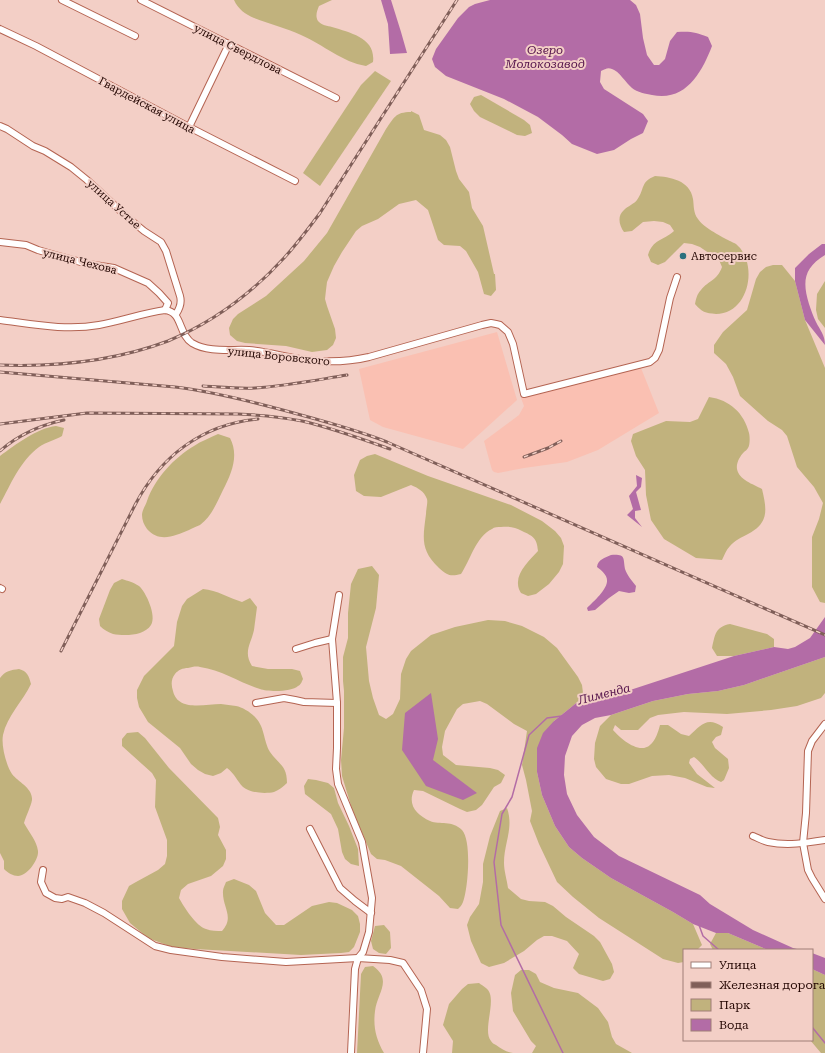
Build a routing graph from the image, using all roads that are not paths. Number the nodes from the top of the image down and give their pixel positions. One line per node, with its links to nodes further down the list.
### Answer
1 (62, 0): 4 (street)
2 (141, 0): 5 (street, улица Свердлова)
3 (0, 29): 8 (street, Гвардейская улица)
4 (134, 36)
5 (229, 44): 6 (street, улица Свердлова); 8 (street)
6 (336, 98)
7 (0, 126): 13 (street, улица Устье)
8 (189, 127): 9 (street, Гвардейская улица)
9 (295, 181)
10 (0, 242): 12 (street, улица Чехова)
11 (677, 278): 13 (street, улица Воровского)
12 (165, 310): 13 (street); 14 (street)
13 (176, 314)
14 (0, 320)
15 (339, 595): 16 (street)
16 (332, 639): 17 (street); 19 (street)
17 (296, 649)
18 (256, 703): 19 (street)
19 (337, 703): 27 (street)
20 (825, 724): 24 (street)
21 (310, 829): 27 (street)
22 (754, 836): 24 (street)
23 (825, 840): 24 (street)
24 (803, 843): 26 (street)
25 (43, 870): 28 (street)
26 (825, 899)
27 (371, 913): 28 (street)
28 (358, 958): 29 (street); 30 (street)
29 (351, 1053)
30 (423, 1053)

